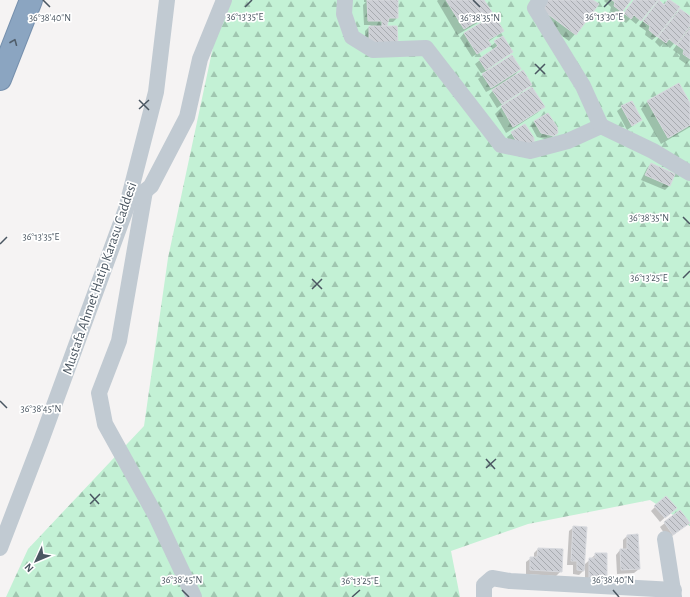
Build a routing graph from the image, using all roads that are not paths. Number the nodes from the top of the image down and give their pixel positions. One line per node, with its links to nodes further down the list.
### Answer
1 (31, 0): 6 (highway, one-way to 1)
2 (167, 0): 10 (street, Mustafa Ahmet Hatip Karasu Caddesi)
3 (224, 0): 9 (street)
4 (345, 0): 7 (street)
5 (540, 0): 7 (street)
6 (0, 79)
7 (600, 126): 8 (street)
8 (690, 173)
9 (145, 191): 10 (street); 14 (street)
10 (126, 209): 12 (street, Mustafa Ahmet Hatip Karasu Caddesi)
11 (665, 539): 13 (street)
12 (0, 548)
13 (674, 594): 15 (street)
14 (194, 597)
15 (484, 597)

